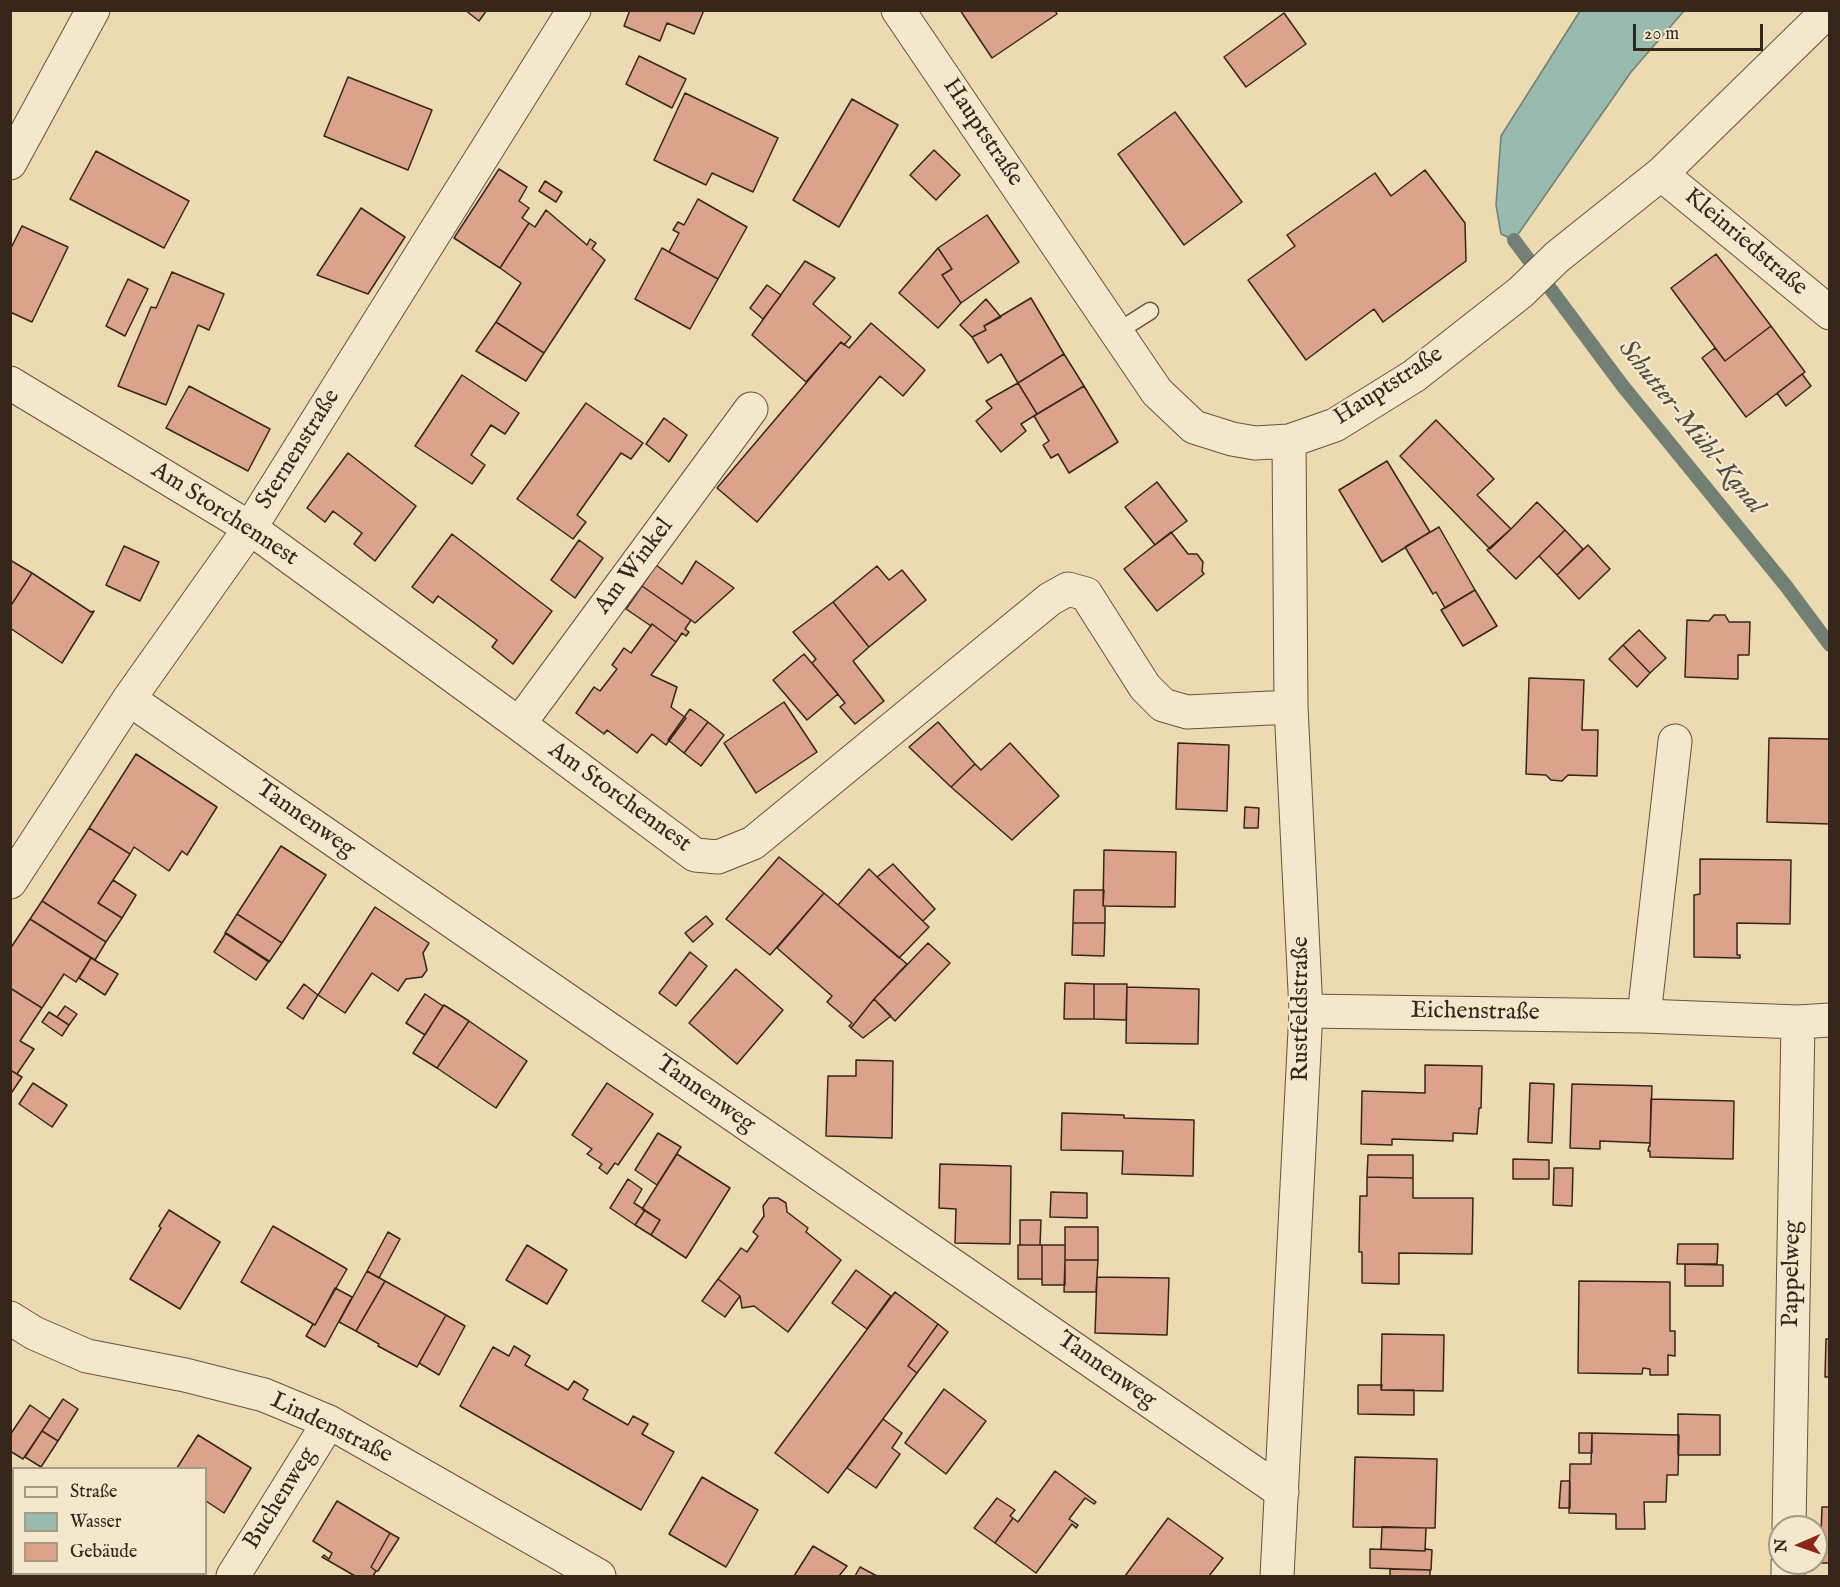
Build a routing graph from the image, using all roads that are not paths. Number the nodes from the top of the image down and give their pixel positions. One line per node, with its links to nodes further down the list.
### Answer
1 (93, 10): 5 (street)
2 (574, 10): 13 (street, Sternenstraße)
3 (898, 10): 9 (street, Hauptstraße)
4 (1829, 10): 6 (street, Hauptstraße)
5 (10, 163)
6 (1661, 174): 8 (street, Kleinriedstraße); 12 (street, Hauptstraße)
7 (1149, 311): 9 (lane)
8 (1830, 313)
9 (1117, 332): 12 (street, Hauptstraße)
10 (10, 383): 13 (street, Am Storchennest)
11 (751, 409): 16 (street, Am Winkel)
12 (1289, 441): 15 (street, Rustfeldstraße)
13 (250, 528): 14 (street, Sternenstraße); 16 (street, Am Storchennest)
14 (129, 699): 18 (street, Sternenstraße); 24 (street, Tannenweg)
15 (1291, 707): 16 (street, Am Storchennest); 19 (street, Rustfeldstraße)
16 (519, 724)
17 (1675, 741): 20 (street)
18 (10, 882)
19 (1306, 1011): 20 (street, Eichenstraße); 24 (street, Rustfeldstraße)
20 (1644, 1016): 21 (street, Eichenstraße)
21 (1814, 1021): 25 (street, Pappelweg)
22 (10, 1318): 23 (street, Lindenstraße)
23 (329, 1422): 26 (street, Buchenweg); 27 (street, Lindenstraße)
24 (1282, 1492): 28 (street, Rustfeldstraße)
25 (1790, 1515)
26 (233, 1576)
27 (599, 1576)
28 (1278, 1576)

